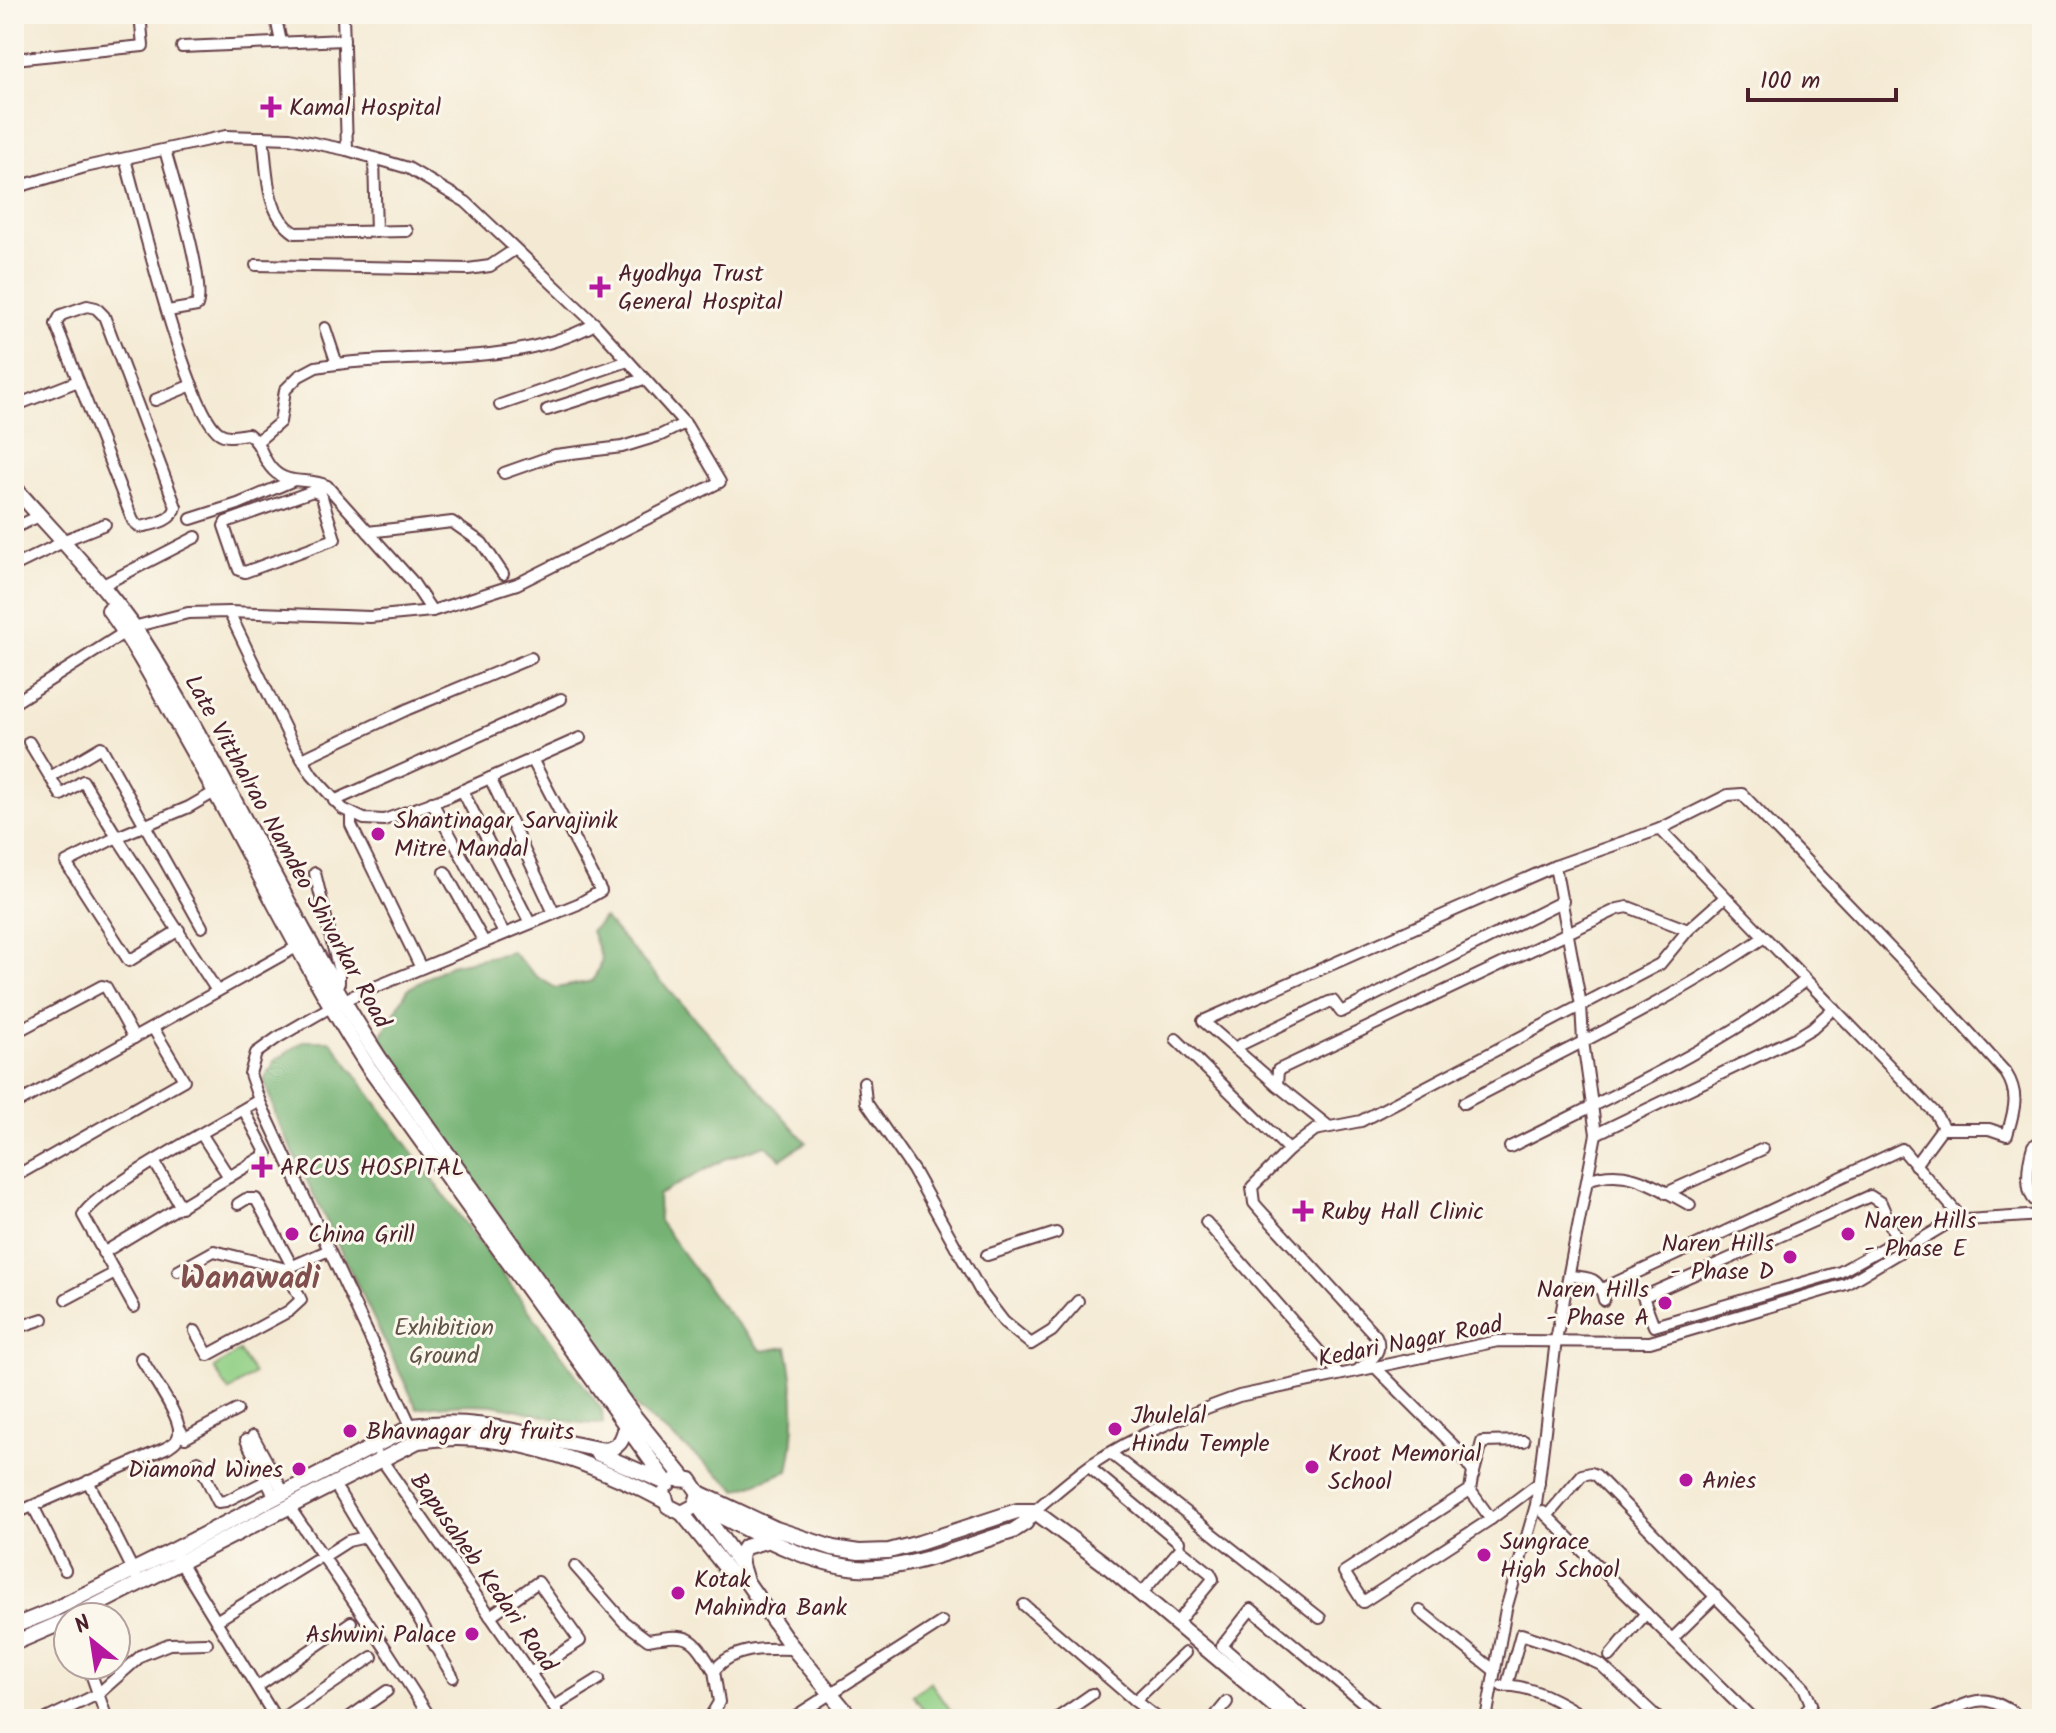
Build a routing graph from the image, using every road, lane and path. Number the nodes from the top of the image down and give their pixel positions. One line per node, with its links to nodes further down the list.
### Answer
1 (137, 14): 7 (street)
2 (275, 14): 5 (street)
3 (343, 14): 4 (street)
4 (344, 40): 5 (street); 10 (street)
5 (281, 42): 6 (street)
6 (182, 47)
7 (14, 59)
8 (263, 137): 9 (street); 10 (street); 15 (street)
9 (165, 150): 12 (street); 18 (street)
10 (347, 150): 11 (street)
11 (374, 158): 15 (street); 16 (street)
12 (125, 159): 13 (street); 18 (street)
13 (14, 188)
14 (407, 231): 15 (street)
15 (376, 232)
16 (514, 250): 17 (street); 19 (street)
17 (256, 265)
18 (168, 311): 25 (street)
19 (595, 324): 21 (street); 22 (street)
20 (325, 328): 22 (street)
21 (628, 361): 23 (street); 28 (street)
22 (337, 364): 31 (street)
23 (644, 379): 29 (street); 30 (street)
24 (78, 381): 24 (street); 27 (street)
25 (192, 385): 26 (street); 31 (street)
26 (155, 400)
27 (15, 401)
28 (500, 405)
29 (547, 410)
30 (685, 423): 32 (street); 48 (street)
31 (258, 441): 33 (street)
32 (504, 473)
33 (292, 481): 34 (street); 39 (street)
34 (327, 486): 36 (street); 42 (street)
35 (14, 487): 44 (street, Late Vitthalrao Namdeo Shivarkar Road)
36 (315, 492): 36 (street)
37 (14, 496): 38 (street, Late Vitthalrao Namdeo Shivarkar Road)
38 (35, 518): 41 (street); 44 (street, Late Vitthalrao Namdeo Shivarkar Road)
39 (191, 519)
40 (105, 524): 44 (street)
41 (14, 528)
42 (368, 532): 46 (street); 48 (street)
43 (196, 537): 47 (street)
44 (62, 542): 45 (street); 47 (street, Late Vitthalrao Namdeo Shivarkar Road); 50 (street, Late Vitthalrao Namdeo Shivarkar Road)
45 (14, 566)
46 (503, 574)
47 (101, 586): 50 (street, Late Vitthalrao Namdeo Shivarkar Road)
48 (432, 611): 49 (street)
49 (229, 612): 50 (street); 56 (street)
50 (129, 629): 53 (street); 60 (street, Late Vitthalrao Namdeo Shivarkar Road)
51 (531, 658): 56 (street)
52 (561, 699): 62 (street)
53 (14, 703)
54 (580, 738): 57 (street)
55 (29, 742): 58 (street)
56 (302, 759): 62 (street)
57 (532, 759): 59 (street); 73 (street)
58 (50, 777): 65 (street); 67 (street)
59 (490, 778): 61 (street); 73 (street)
60 (221, 788): 65 (street); 82 (street, Late Vitthalrao Namdeo Shivarkar Road)
61 (462, 790): 63 (street); 74 (street)
62 (334, 801): 64 (street)
63 (432, 802): 64 (street); 78 (street)
64 (351, 813): 83 (street)
65 (143, 825): 67 (street); 75 (street)
66 (1660, 829): 68 (street); 71 (street); 104 (street)
67 (117, 837): 76 (street); 76 (street)
68 (1555, 866): 72 (street); 95 (street)
69 (445, 872): 81 (street)
70 (315, 873): 85 (street)
71 (1724, 898): 77 (street); 80 (street)
72 (1563, 901): 79 (street); 95 (street)
73 (554, 913): 74 (street)
74 (530, 923): 78 (street)
75 (202, 927)
76 (179, 930): 86 (street)
77 (1688, 930): 79 (street); 88 (street)
78 (504, 933): 81 (street)
79 (1570, 933): 88 (street); 97 (street)
80 (1763, 938): 84 (street); 94 (street)
81 (484, 942): 83 (street)
82 (302, 945): 85 (street, Late Vitthalrao Namdeo Shivarkar Road); 86 (street); 87 (street, Late Vitthalrao Namdeo Shivarkar Road)
83 (420, 966): 87 (street)
84 (1806, 980): 89 (street); 101 (street)
85 (333, 987): 87 (street, Late Vitthalrao Namdeo Shivarkar Road)
86 (217, 991): 90 (street)
87 (336, 1004): 98 (street); 147 (street, Late Vitthalrao Namdeo Shivarkar Road); 157 (street, Late Vitthalrao Namdeo Shivarkar Road)
88 (1581, 1005): 94 (street); 103 (street)
89 (1834, 1008): 104 (street); 105 (street)
90 (153, 1028): 92 (street); 113 (street)
91 (14, 1033): 92 (street)
92 (134, 1038): 100 (street)
93 (1176, 1039): 110 (street)
94 (1583, 1041): 99 (street); 101 (street)
95 (1234, 1048): 97 (street)
96 (864, 1082): 133 (street)
97 (1277, 1085): 103 (street)
98 (259, 1100): 102 (street); 125 (street)
99 (1464, 1103)
100 (14, 1105)
101 (1593, 1105): 105 (street); 108 (street)
102 (244, 1110): 106 (street); 114 (street)
103 (1328, 1126): 110 (street)
104 (1942, 1129): 112 (street)
105 (1596, 1134): 115 (street)
106 (202, 1135): 111 (street); 114 (street)
107 (2042, 1140): 118 (street)
108 (1510, 1147)
109 (1763, 1149): 116 (street)
110 (1289, 1150): 143 (street)
111 (155, 1163): 120 (street); 126 (street)
112 (1915, 1165): 122 (street); 131 (street)
113 (14, 1177)
114 (229, 1177): 120 (street)
115 (1588, 1180): 116 (street); 131 (street)
116 (1666, 1193): 119 (street)
117 (238, 1204): 128 (street)
118 (2042, 1204)
119 (1690, 1205)
120 (181, 1207): 126 (street)
121 (2042, 1215): 122 (street, Kedari Nagar Road)
122 (1964, 1221): 137 (street, Kedari Nagar Road)
123 (1206, 1222): 144 (street)
124 (1056, 1233): 127 (street)
125 (329, 1250): 128 (street); 146 (street)
126 (103, 1253): 130 (street)
127 (987, 1255)
128 (289, 1268): 129 (street); 139 (street)
129 (178, 1271)
130 (115, 1273): 132 (street); 135 (street)
131 (1569, 1276): 140 (street)
132 (66, 1299)
133 (1078, 1301)
134 (1734, 1302): 134 (street); 137 (street)
135 (134, 1307)
136 (14, 1314): 138 (street)
137 (1739, 1316): 140 (street, Kedari Nagar Road)
138 (43, 1319)
139 (195, 1331)
140 (1556, 1340): 142 (street, Kedari Nagar Road); 160 (street)
141 (141, 1358): 148 (street)
142 (1375, 1367): 143 (street, Kedari Nagar Road); 156 (street)
143 (1358, 1370): 144 (street, Kedari Nagar Road)
144 (1339, 1374): 152 (street, Kedari Nagar Road)
145 (237, 1410): 148 (street)
146 (413, 1426): 149 (street); 151 (street); 153 (street)
147 (626, 1427): 151 (street); 161 (street, Late Vitthalrao Namdeo Shivarkar Road)
148 (180, 1429): 158 (street)
149 (418, 1441): 153 (street); 166 (street)
150 (1524, 1441): 156 (street)
151 (581, 1446): 161 (street)
152 (1110, 1453): 155 (street, Kedari Nagar Road); 192 (street)
153 (377, 1454): 164 (street); 169 (street); 191 (street, Bapusaheb Kedari Road)
154 (198, 1461): 159 (street)
155 (1089, 1467): 170 (street, Kedari Nagar Road); 177 (street)
156 (1473, 1477): 162 (street)
157 (684, 1478): 161 (street); 165 (street)
158 (88, 1481): 168 (street); 183 (street)
159 (266, 1481): 164 (street); 164 (street)
160 (1539, 1483): 167 (street); 174 (street)
161 (668, 1484): 166 (street)
162 (1470, 1490): 174 (street); 174 (street)
163 (339, 1492): 175 (street)
164 (279, 1496): 178 (street)
165 (698, 1499): 170 (street); 171 (street); 176 (street); 180 (street)
166 (665, 1501): 171 (street)
167 (1536, 1505): 173 (street); 208 (street)
168 (33, 1506): 172 (street); 182 (street)
169 (290, 1508): 178 (street); 179 (street)
170 (1034, 1511): 176 (street); 185 (street)
171 (682, 1513): 184 (street)
172 (14, 1514)
173 (1547, 1516): 186 (street); 190 (street)
174 (1491, 1519)
175 (366, 1537): 179 (street); 210 (street)
176 (769, 1540): 180 (street)
177 (1179, 1542)
178 (177, 1557): 183 (street); 193 (street)
179 (319, 1559): 193 (street); 223 (street)
180 (741, 1565): 184 (street)
181 (575, 1566): 207 (street)
182 (65, 1570)
183 (137, 1577): 187 (street); 197 (street)
184 (746, 1581): 202 (street)
185 (1141, 1594): 196 (street); 196 (street)
186 (1716, 1596): 199 (street); 242 (street)
187 (98, 1601)
188 (1024, 1605): 220 (street)
189 (1420, 1611): 208 (street)
190 (1646, 1613): 199 (street); 205 (street)
191 (490, 1616): 209 (street, Bapusaheb Kedari Road); 209 (street)
192 (1320, 1618)
193 (216, 1621): 215 (street)
194 (351, 1622): 215 (street)
195 (942, 1622): 217 (street)
196 (1176, 1624): 203 (street)
197 (14, 1626)
198 (52, 1626): 200 (street)
199 (1672, 1639): 241 (street)
200 (14, 1643)
201 (207, 1643): 218 (street)
202 (794, 1649): 207 (street); 217 (street)
203 (1218, 1651): 235 (street); 236 (street); 237 (street)
204 (1185, 1653): 220 (street)
205 (1610, 1656)
206 (372, 1657): 226 (street)
207 (714, 1671): 229 (street)
208 (1495, 1671): 214 (street)
209 (530, 1673): 222 (street, Bapusaheb Kedari Road)
210 (453, 1677)
211 (599, 1679): 222 (street)
212 (94, 1681): 218 (street)
213 (1507, 1685): 214 (street); 239 (street); 240 (street)
214 (1492, 1686): 238 (street)
215 (257, 1687): 226 (street)
216 (387, 1691): 227 (street)
217 (831, 1691): 230 (street); 231 (street)
218 (98, 1694): 224 (street); 225 (street)
219 (1092, 1694): 232 (street)
220 (1135, 1701): 233 (street)
221 (1227, 1702): 234 (street)
222 (554, 1707): 228 (street, Bapusaheb Kedari Road)
223 (422, 1718)
224 (46, 1719)
225 (107, 1719)
226 (278, 1719)
227 (347, 1719)
228 (562, 1719)
229 (709, 1719)
230 (791, 1719)
231 (852, 1719)
232 (1056, 1719)
233 (1159, 1719)
234 (1213, 1719)
235 (1290, 1719)
236 (1306, 1719)
237 (1383, 1719)
238 (1486, 1719)
239 (1588, 1719)
240 (1659, 1719)
241 (1753, 1719)
242 (1801, 1719)
243 (1932, 1719): 244 (street)
244 (2023, 1719)

